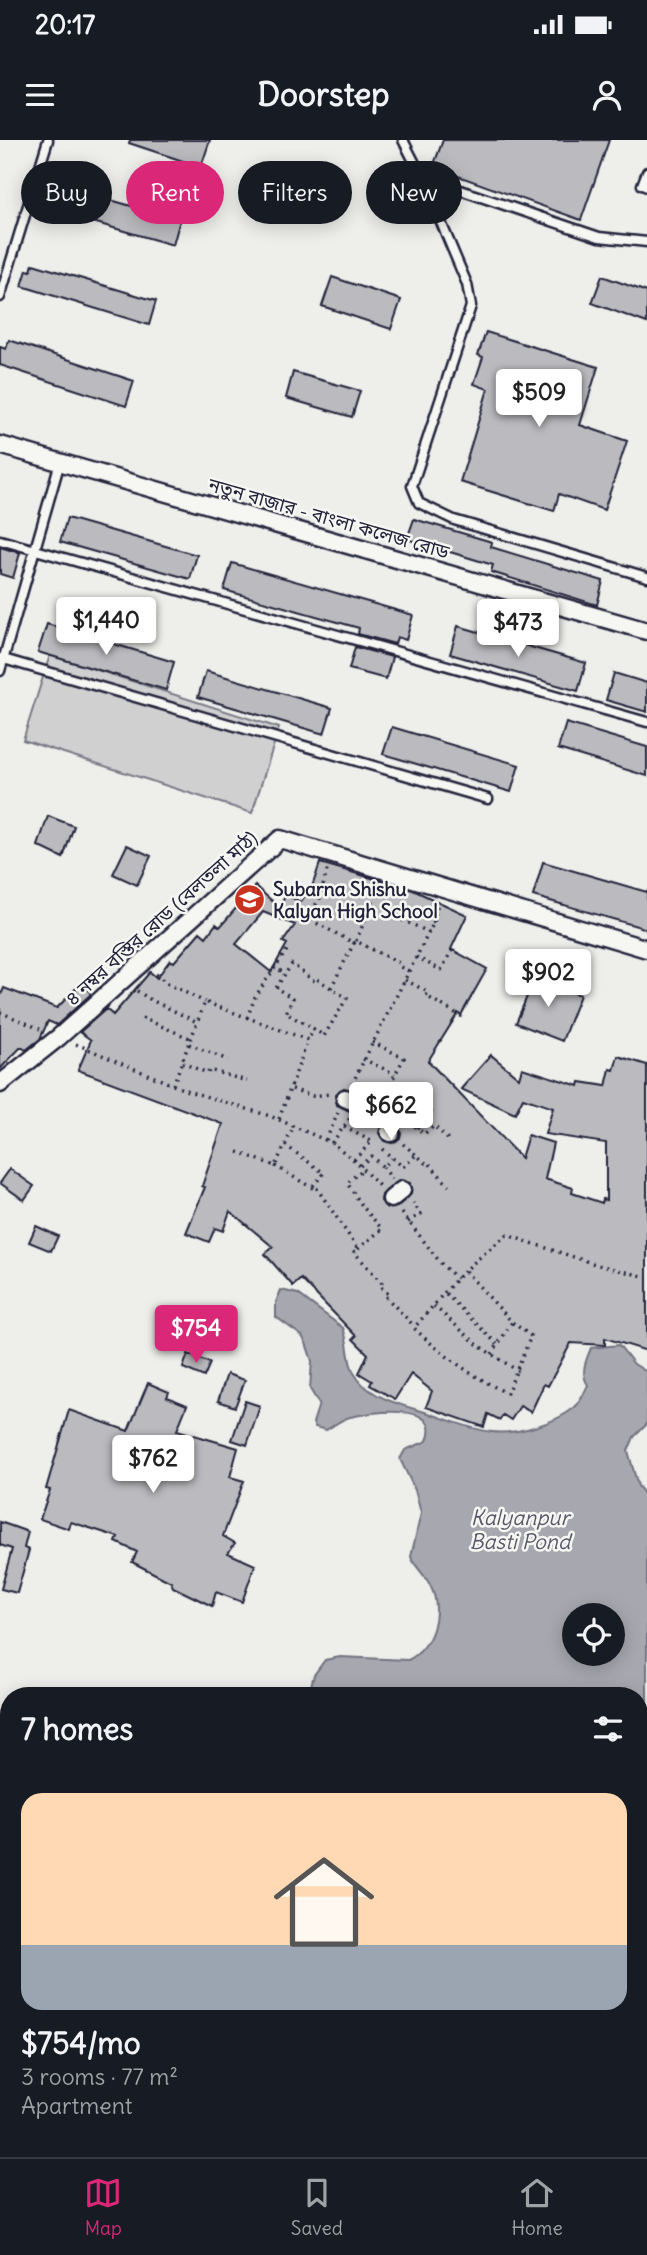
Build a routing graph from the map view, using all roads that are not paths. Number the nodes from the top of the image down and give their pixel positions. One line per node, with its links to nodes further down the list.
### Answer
1 (48, 140): 9 (lane)
2 (402, 140): 3 (lane)
3 (413, 161)
4 (647, 172): 5 (lane)
5 (647, 187)
6 (462, 191): 8 (lane)
7 (442, 224): 14 (lane)
8 (647, 242)
9 (0, 297)
10 (0, 444): 11 (street, নতুন বাজার - বাংলা কলেজ রোড)
11 (60, 462): 13 (lane); 15 (street, নতুন বাজার - বাংলা কলেজ রোড)
12 (0, 540): 13 (lane)
13 (33, 550): 16 (lane); 18 (lane)
14 (647, 577)
15 (647, 631)
16 (2, 658): 17 (lane); 19 (lane)
17 (0, 671)
18 (647, 722)
19 (488, 799)
20 (647, 949): 21 (street, ৪ নম্বর বস্তির রোড (বেলতলা মাঠ))
21 (0, 1084)

